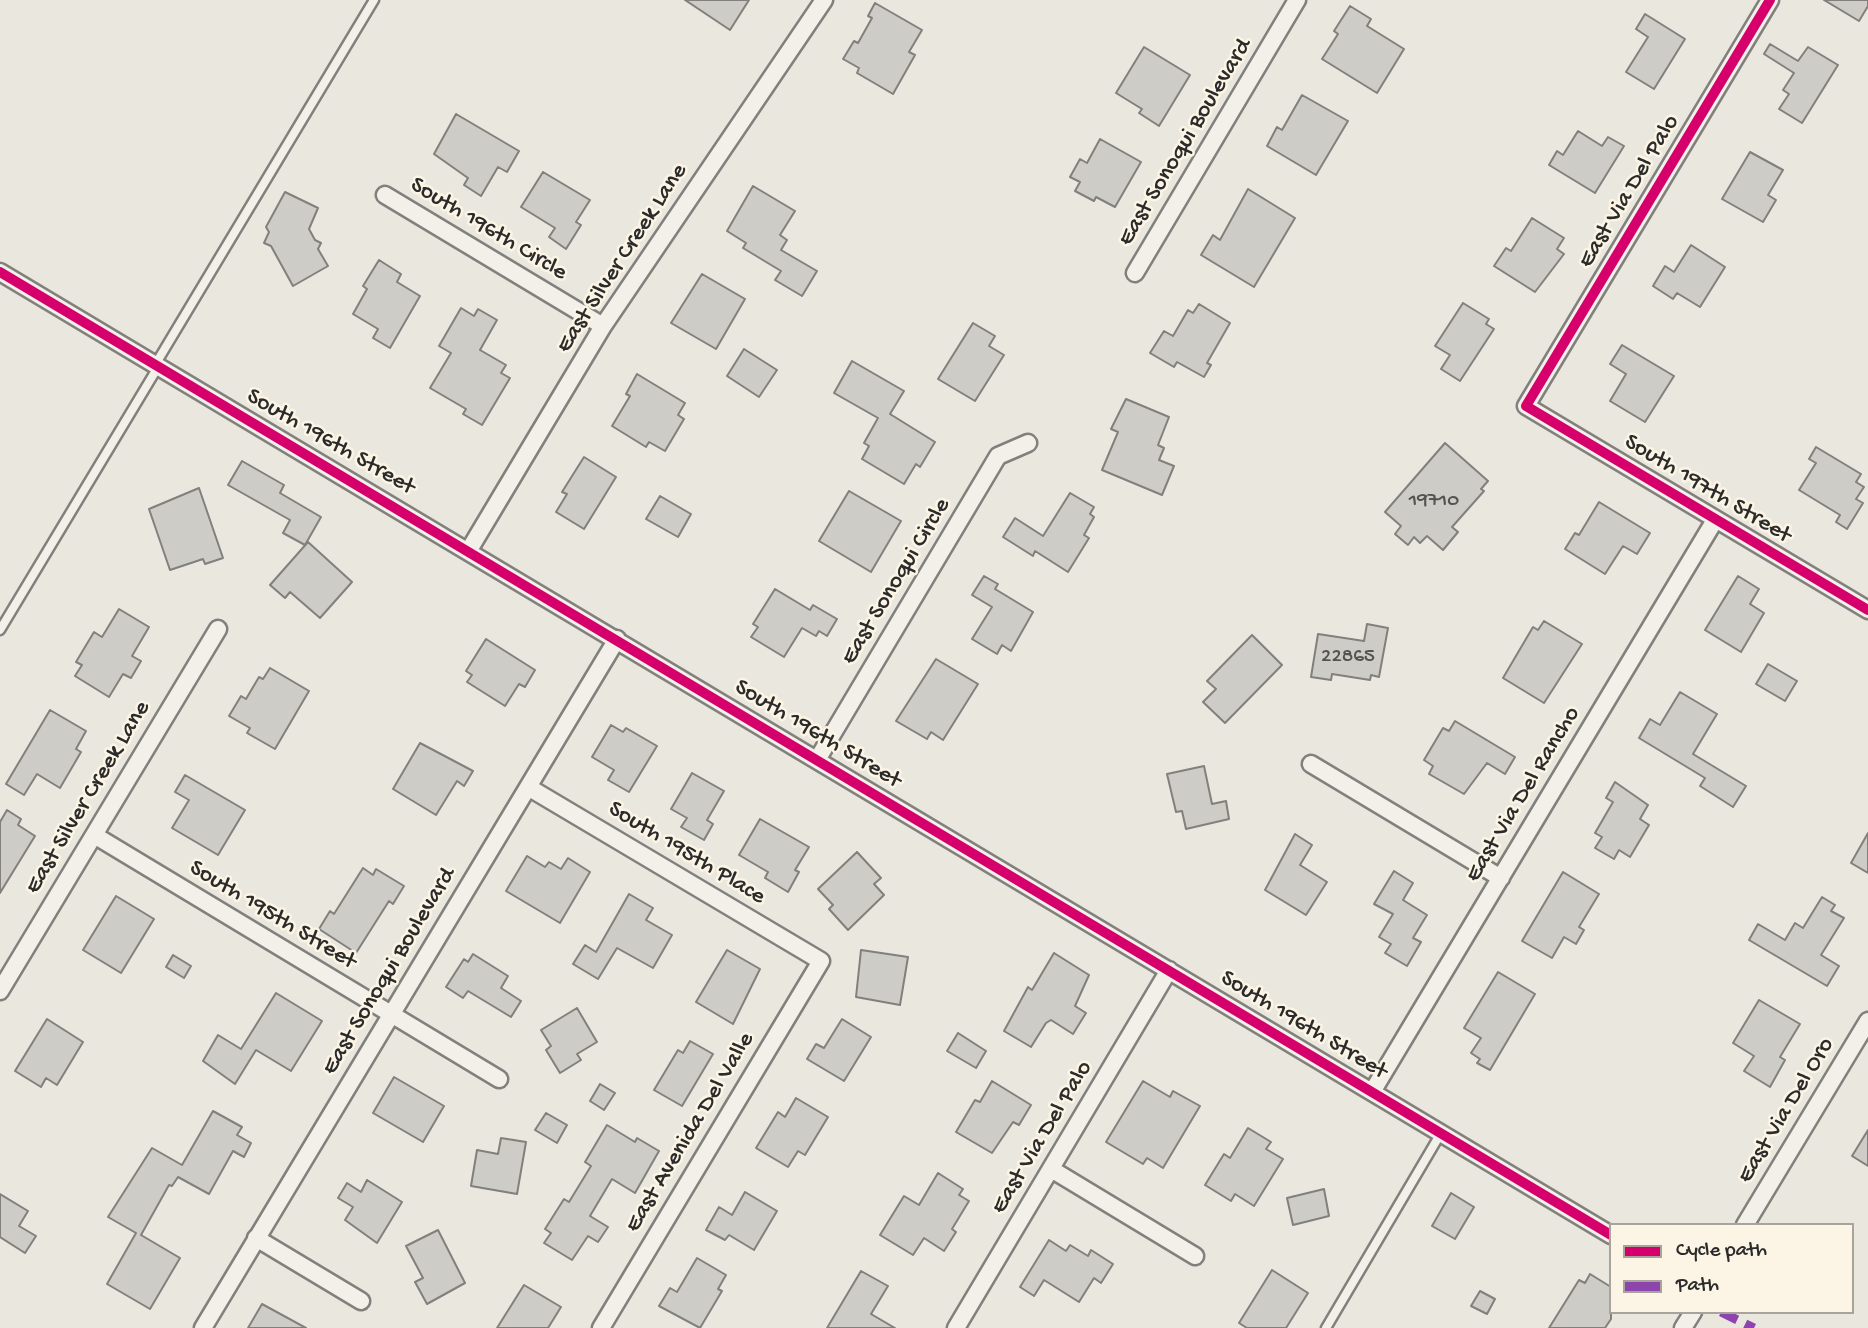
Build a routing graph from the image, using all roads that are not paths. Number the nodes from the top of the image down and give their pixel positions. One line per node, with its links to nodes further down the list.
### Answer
1 (374, 0): 9 (lane)
2 (824, 0): 8 (street, East Silver Creek Lane)
3 (1297, 0): 7 (street, East Sonoqui Boulevard)
4 (1770, 0): 10 (street, East Via Del Palo)
5 (385, 195): 8 (street, South 196th Circle)
6 (0, 272): 9 (street, South 196th Street)
7 (1135, 273)
8 (603, 326): 13 (street, East Silver Creek Lane)
9 (157, 366): 13 (street, South 196th Street); 16 (lane)
10 (1526, 406): 12 (street, South 197th Street)
11 (1028, 443): 18 (street, East Sonoqui Circle)
12 (1715, 520): 14 (street, South 197th Street); 22 (street, East Via Del Rancho)
13 (469, 550): 17 (street, South 196th Street)
14 (1865, 601)
15 (218, 629): 21 (street, East Silver Creek Lane)
16 (0, 630)
17 (617, 639): 18 (street, South 196th Street); 20 (street, East Sonoqui Boulevard)
18 (817, 760): 24 (street, South 196th Street)
19 (1311, 764): 22 (street)
20 (528, 787): 23 (street, South 195th Place); 26 (street, East Sonoqui Boulevard)
21 (94, 835): 25 (street, East Silver Creek Lane); 26 (street, South 195th Street)
22 (1501, 878): 29 (street, East Via Del Rancho)
23 (821, 961): 38 (street, East Avenida Del Valle)
24 (1169, 970): 29 (street, South 196th Street); 31 (street, East Via Del Palo)
25 (0, 991)
26 (391, 1014): 28 (street, South 195th Street); 34 (street, East Sonoqui Boulevard)
27 (1868, 1021): 32 (street, East Via Del Oro)
28 (499, 1079)
29 (1372, 1092): 30 (street, South 196th Street)
30 (1441, 1133): 33 (street, South 196th Street); 40 (lane)
31 (1051, 1169): 35 (street); 39 (street, East Via Del Palo)
32 (1746, 1223)
33 (1609, 1234)
34 (256, 1238): 36 (street); 37 (street, East Sonoqui Boulevard)
35 (1195, 1256)
36 (361, 1301)
37 (204, 1328)
38 (601, 1328)
39 (956, 1328)
40 (1326, 1328)

